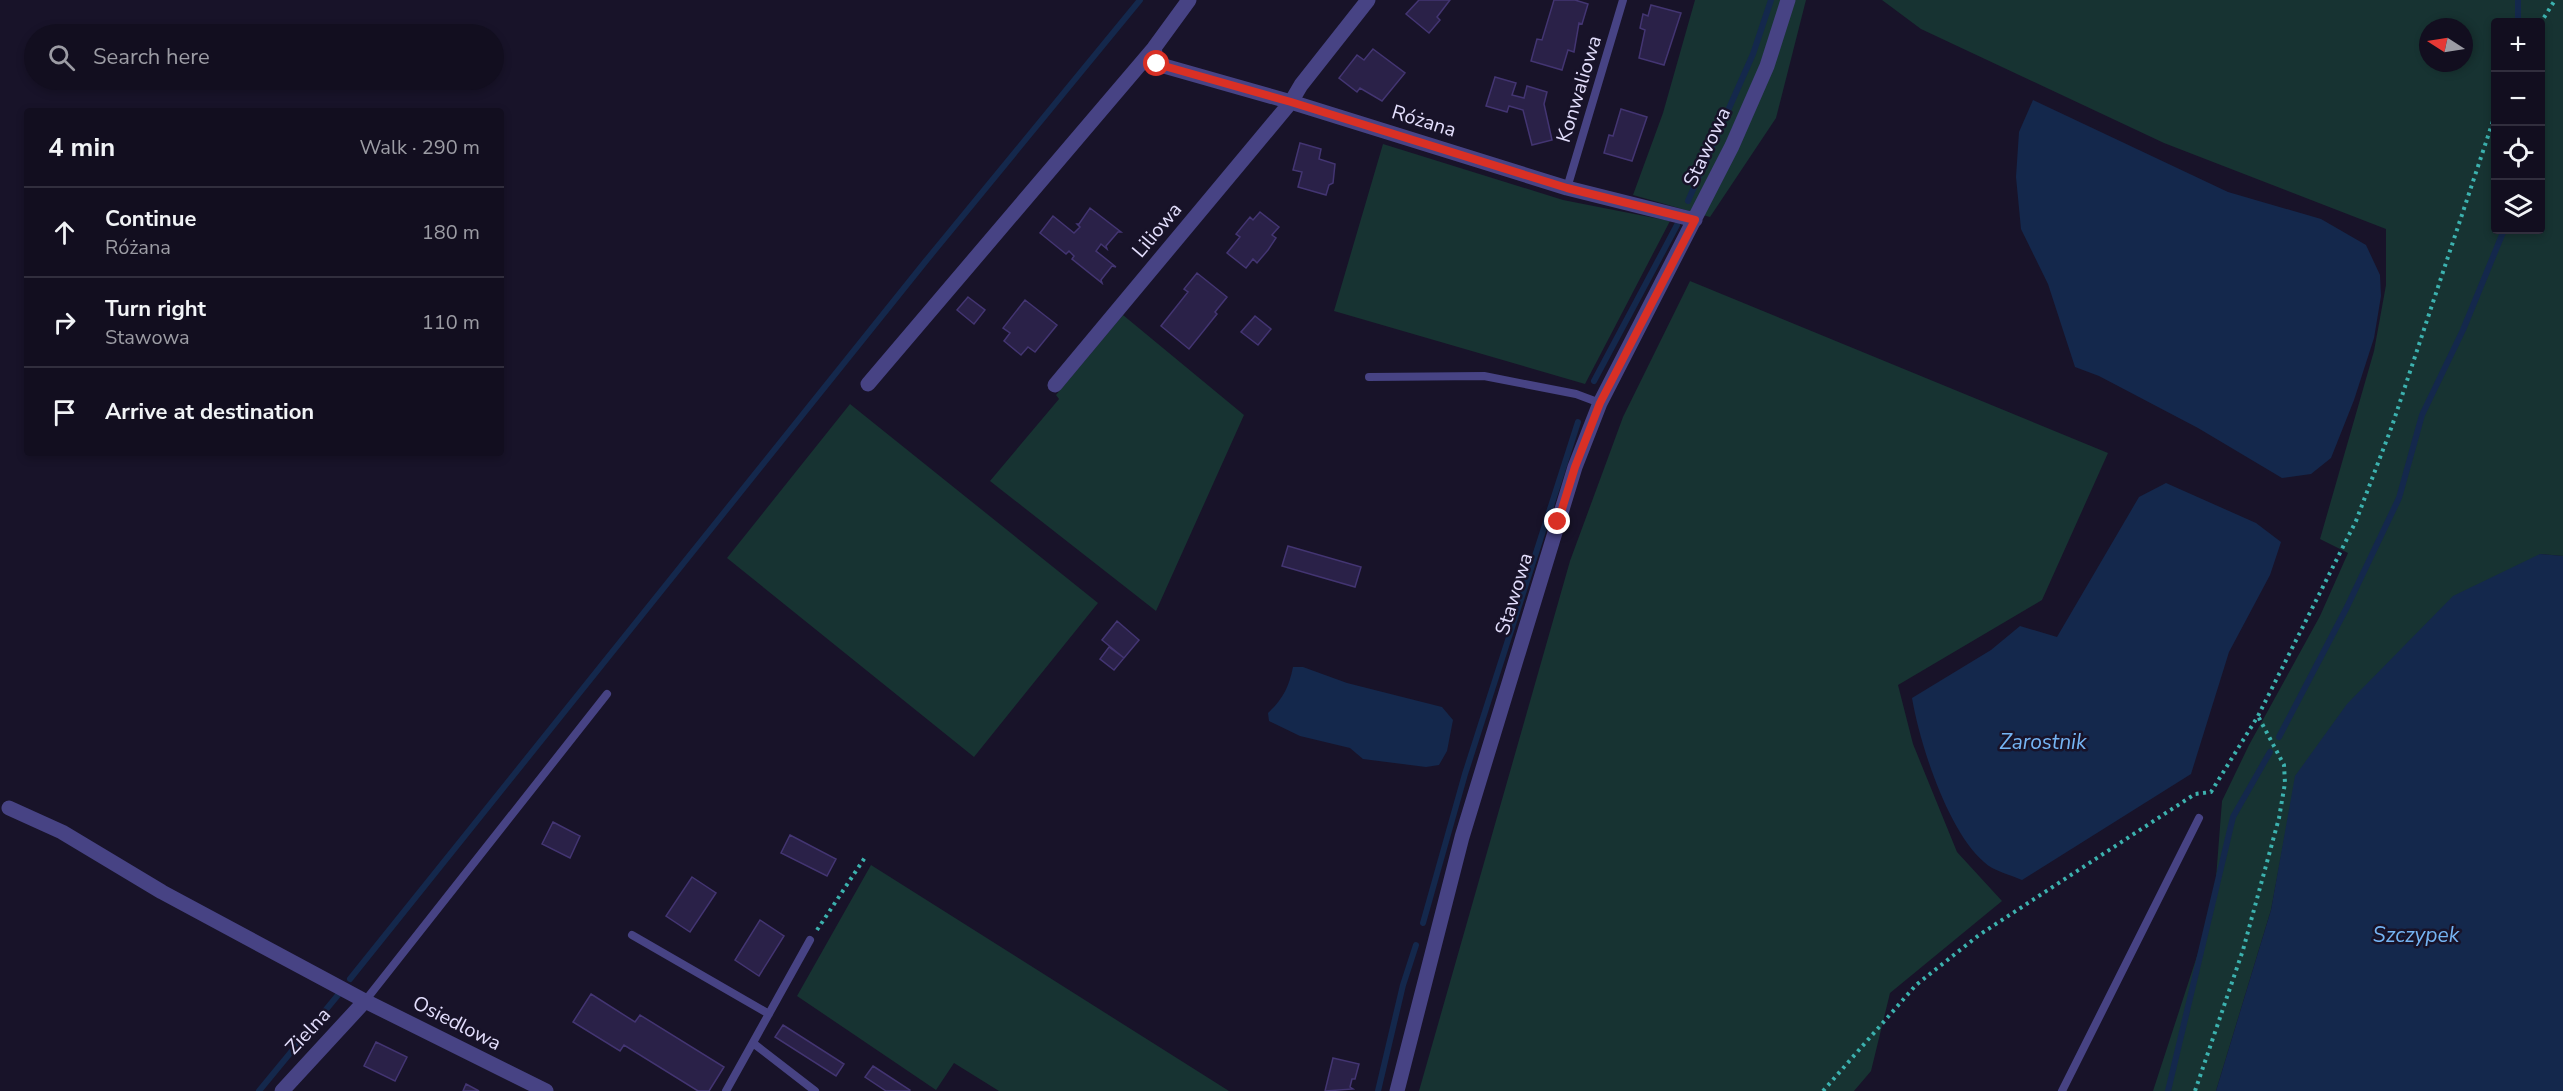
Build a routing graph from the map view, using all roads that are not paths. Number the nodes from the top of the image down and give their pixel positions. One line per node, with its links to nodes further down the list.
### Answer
1 (1189, 0): 5 (street)
2 (1368, 0): 6 (street, Liliowa)
3 (1623, 0): 7 (lane, Konwaliowa)
4 (1788, 0): 8 (street, Stawowa)
5 (1154, 48): 6 (street, Różana); 10 (street)
6 (1291, 102): 7 (street, Różana); 11 (street, Liliowa)
7 (1567, 188): 8 (street, Różana)
8 (1695, 220): 12 (street, Stawowa)
9 (1369, 377): 12 (lane)
10 (868, 384)
11 (1054, 385)
12 (1600, 403): 25 (street, Stawowa)
13 (607, 694): 18 (lane)
14 (9, 808): 18 (street, Osiedlowa)
15 (2199, 818): 26 (lane)
16 (632, 935): 19 (lane)
17 (810, 940): 19 (lane)
18 (365, 1001): 21 (street, Zielna); 22 (street, Osiedlowa)
19 (769, 1014): 20 (lane)
20 (753, 1043): 23 (lane); 24 (lane)
21 (282, 1091)
22 (546, 1091)
23 (726, 1091)
24 (815, 1091)
25 (1397, 1091)
26 (2062, 1091)

